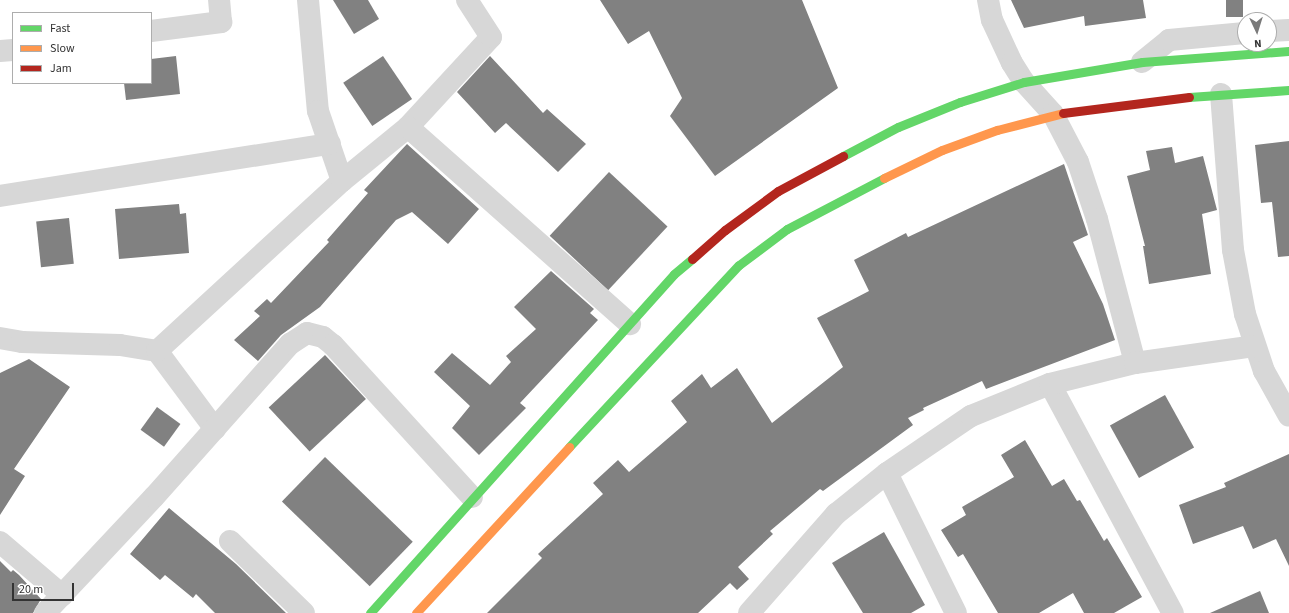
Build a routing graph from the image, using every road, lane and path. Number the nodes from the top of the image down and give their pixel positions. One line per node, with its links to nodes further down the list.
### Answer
1 (219, 0): 6 (street)
2 (308, 0): 18 (street)
3 (468, 0): 17 (street)
4 (988, 0): 13 (street)
5 (1289, 30): 7 (street)
6 (152, 31)
7 (1277, 31)
8 (1237, 34): 12 (street)
9 (12, 50): 10 (street)
10 (0, 51)
11 (1289, 51): 12 (main road)
12 (1142, 62): 13 (main road)
13 (1024, 82): 16 (street); 21 (main road)
14 (1289, 90): 15 (main road)
15 (1221, 94): 16 (main road); 23 (street)
16 (1053, 114): 25 (street); 38 (main road)
17 (408, 127): 19 (street); 21 (street)
18 (330, 144): 19 (street); 20 (street)
19 (342, 181): 24 (street)
20 (0, 196)
21 (630, 324): 31 (main road)
22 (0, 338): 24 (street)
23 (1254, 346): 25 (street); 27 (street)
24 (157, 351): 29 (street)
25 (1134, 363): 26 (street)
26 (1050, 384): 30 (street); 41 (street)
27 (1282, 388): 28 (street)
28 (1289, 416)
29 (215, 429): 31 (street); 34 (street)
30 (887, 473): 39 (street); 40 (street)
31 (472, 497): 37 (main road)
32 (230, 541): 36 (street)
33 (0, 542): 34 (street)
34 (62, 595): 35 (street)
35 (45, 613)
36 (304, 613)
37 (370, 613)
38 (416, 613)
39 (749, 613)
40 (956, 613)
41 (1173, 613)

